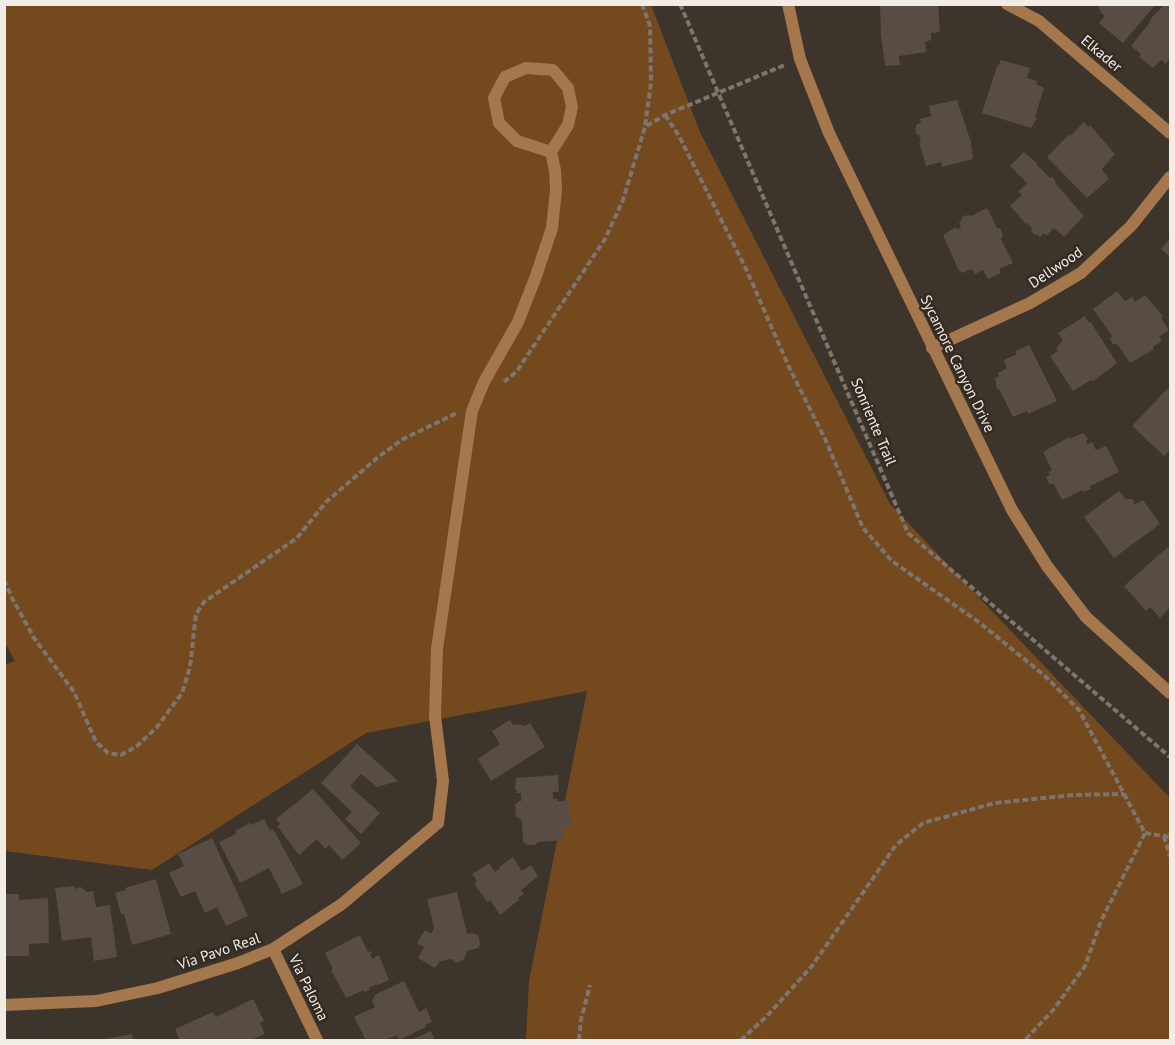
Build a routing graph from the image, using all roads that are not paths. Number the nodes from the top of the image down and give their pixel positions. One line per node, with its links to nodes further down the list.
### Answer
1 (788, 4): 6 (street, Sycamore Canyon Drive)
2 (1007, 4): 3 (street, Elkader)
3 (1170, 133)
4 (551, 152): 4 (street); 8 (street, Via Pavo Real)
5 (1170, 177): 6 (street, Dellwood)
6 (932, 348): 7 (street, Sycamore Canyon Drive)
7 (1170, 693)
8 (273, 949): 9 (street, Via Pavo Real); 10 (street, Via Paloma)
9 (4, 1005)
10 (317, 1041)

